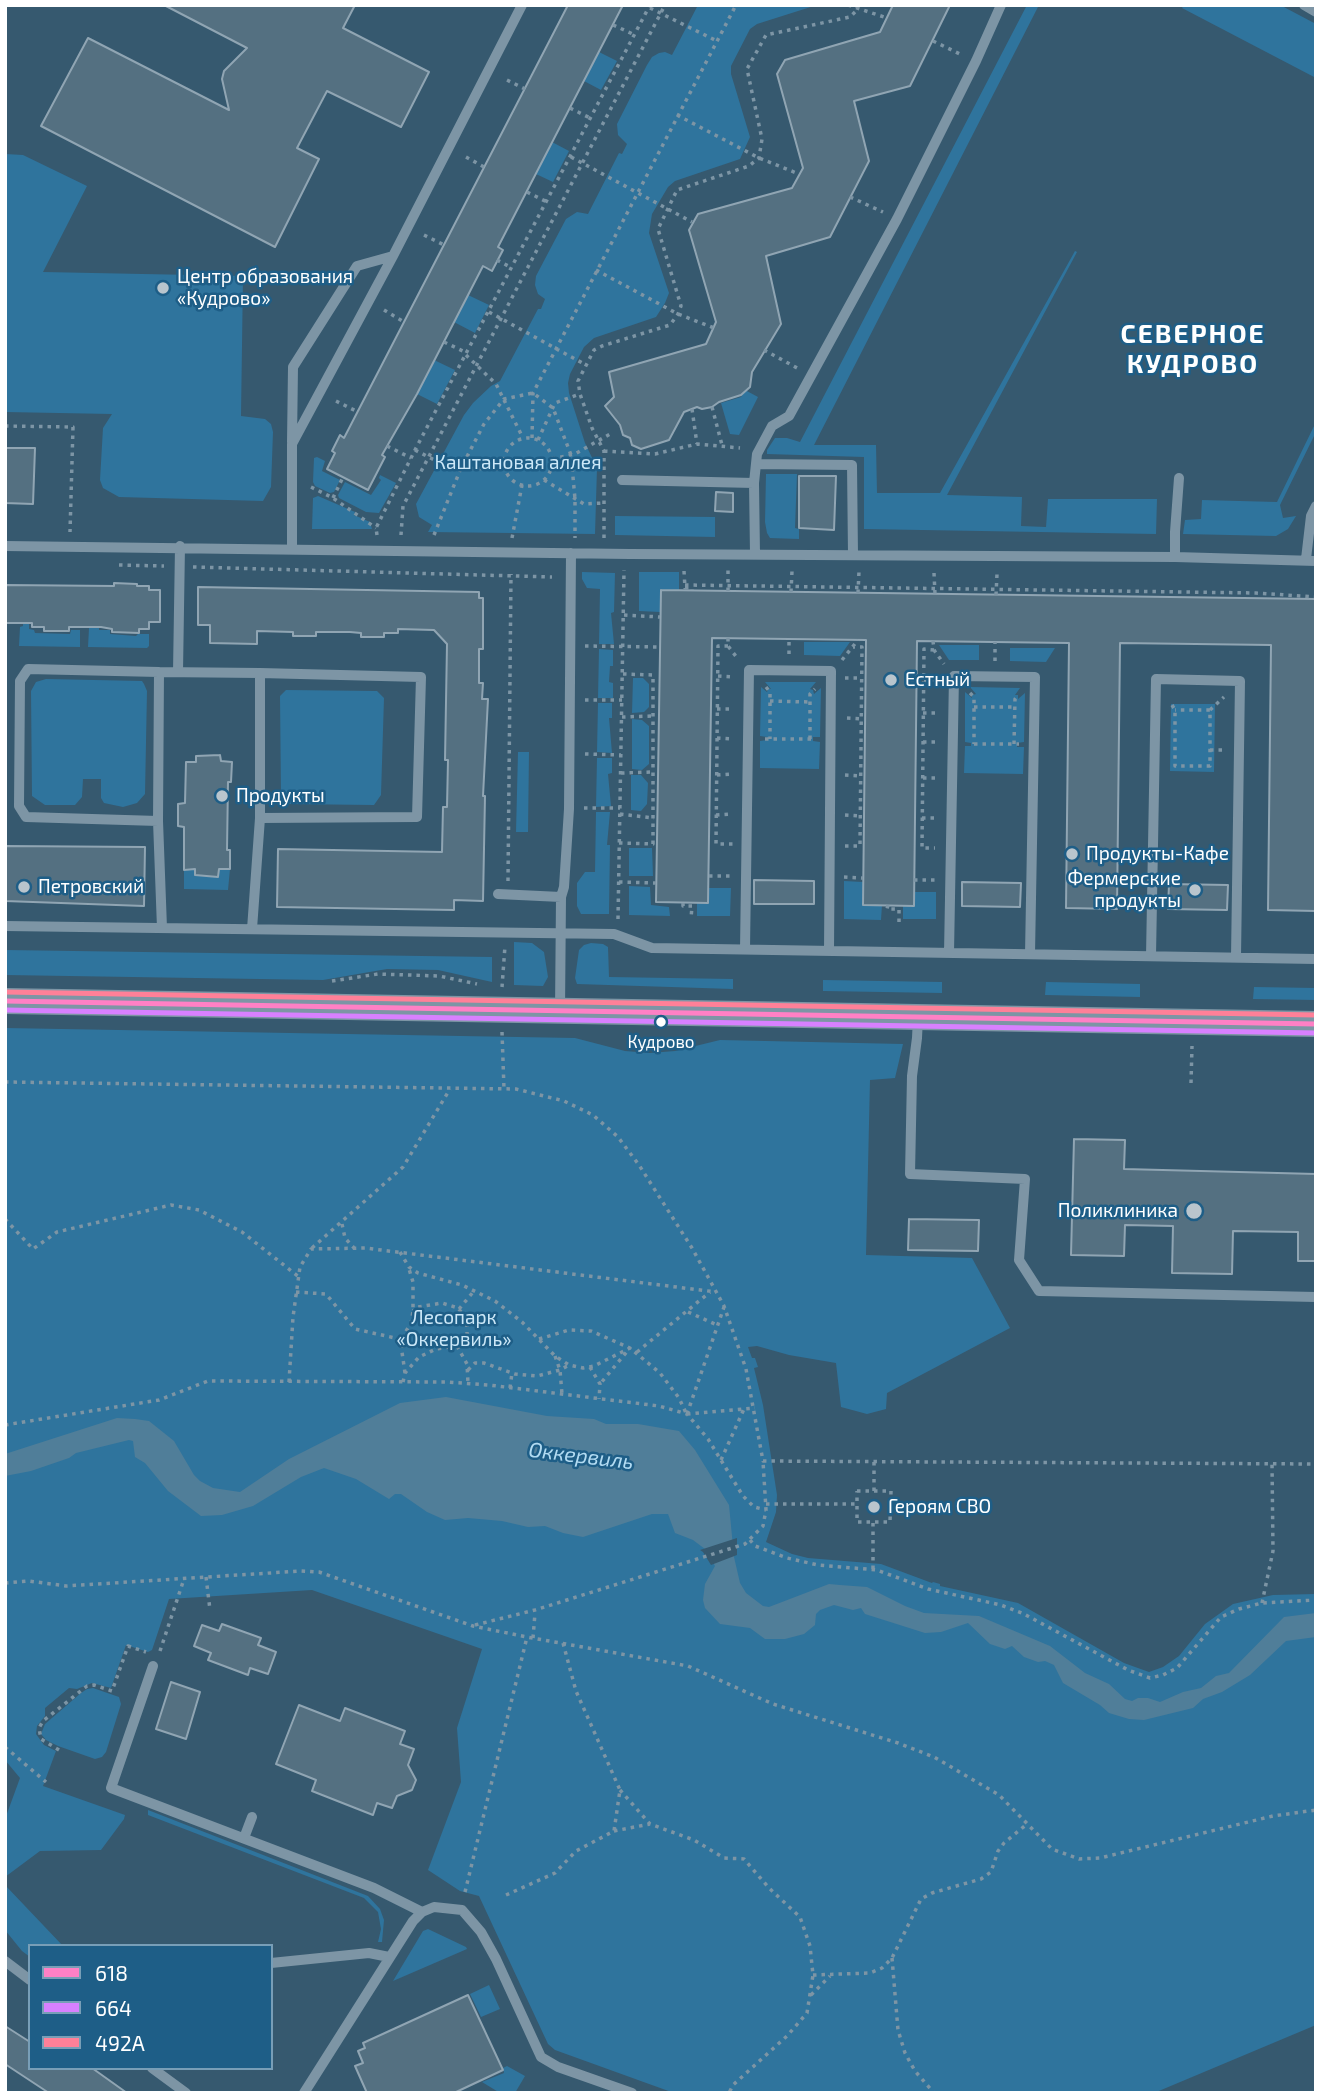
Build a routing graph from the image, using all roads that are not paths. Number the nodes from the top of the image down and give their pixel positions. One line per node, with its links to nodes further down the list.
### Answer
1 (522, 5): 5 (lane)
2 (1001, 5): 7 (lane)
3 (1304, 5): 4 (lane)
4 (1316, 12)
5 (393, 256): 6 (lane); 6 (lane)
6 (292, 444): 14 (lane)
7 (756, 464): 10 (lane); 17 (lane)
8 (1179, 478): 18 (lane)
9 (622, 480): 10 (lane)
10 (754, 483): 16 (lane)
11 (1316, 506): 19 (lane)
12 (5, 546): 13 (lane)
13 (180, 547): 14 (lane); 21 (lane)
14 (292, 548): 15 (lane)
15 (571, 553): 16 (lane); 26 (lane)
16 (755, 554): 17 (lane)
17 (853, 555): 18 (lane)
18 (1175, 557): 19 (lane)
19 (1311, 560)
20 (159, 672): 21 (lane); 24 (lane); 24 (lane)
21 (178, 672): 22 (lane)
22 (260, 673): 23 (lane); 23 (lane)
23 (260, 818): 29 (lane)
24 (158, 821): 28 (lane)
25 (498, 894): 26 (lane)
26 (561, 897): 30 (lane)
27 (5, 926): 28 (lane)
28 (162, 928): 29 (lane)
29 (253, 929): 30 (lane)
30 (561, 934): 31 (lane); 39 (lane)
31 (745, 950): 32 (lane); 32 (lane)
32 (829, 951): 33 (lane)
33 (949, 953): 34 (lane); 34 (lane)
34 (1030, 954): 35 (lane)
35 (1151, 956): 36 (lane); 36 (lane)
36 (1236, 957): 37 (lane)
37 (1316, 959)
38 (5, 1001): 39 (street)
39 (560, 1011): 40 (street)
40 (918, 1017): 41 (street); 42 (lane)
41 (1316, 1024)
42 (1316, 1297)
43 (156, 1661): 45 (lane)
44 (252, 1818): 45 (lane)
45 (244, 1838): 46 (lane)
46 (422, 1912): 47 (lane); 52 (lane)
47 (389, 1957): 49 (lane); 54 (lane)
48 (5, 1961): 50 (lane)
49 (273, 1963)
50 (28, 1978)
51 (155, 2070): 53 (lane)
52 (615, 2090): 55 (lane)
53 (186, 2093)
54 (304, 2093)
55 (632, 2093)

